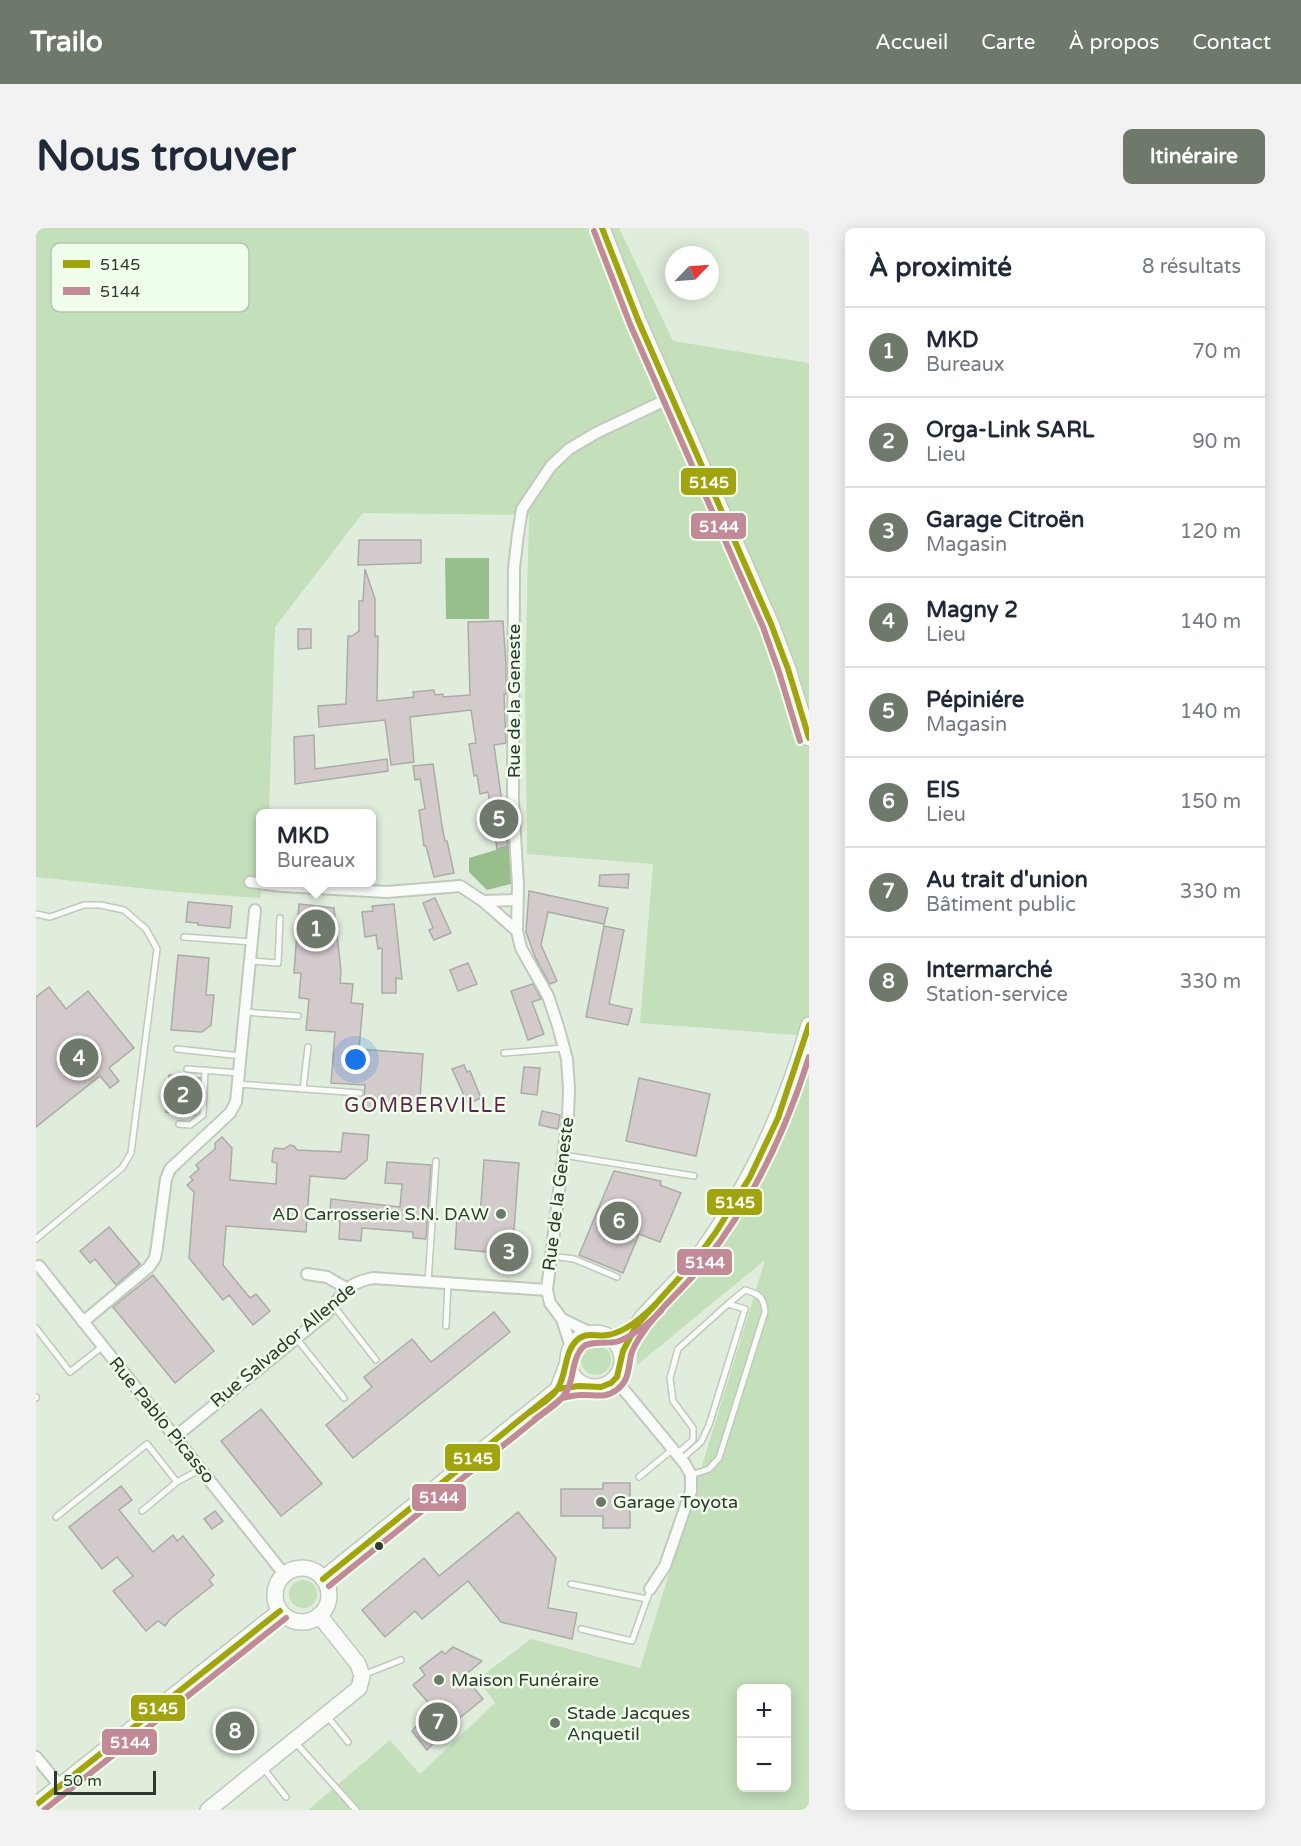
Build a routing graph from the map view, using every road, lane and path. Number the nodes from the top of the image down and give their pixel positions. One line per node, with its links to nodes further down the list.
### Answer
1 (602, 228): 2 (main road)
2 (672, 397): 3 (main road); 7 (street, Rue de la Geneste)
3 (809, 738)
4 (250, 882): 5 (street)
5 (256, 882)
6 (318, 887): 8 (street)
7 (518, 900): 8 (street); 12 (street, Rue de la Geneste)
8 (483, 901): 12 (street)
9 (255, 910): 14 (street)
10 (36, 914): 35 (lane)
11 (280, 918): 15 (lane)
12 (516, 931): 20 (street, Rue de la Geneste)
13 (184, 937): 14 (lane)
14 (252, 942): 15 (street)
15 (250, 961): 16 (street)
16 (245, 1012): 17 (lane); 23 (street)
17 (298, 1016)
18 (809, 1025): 24 (main road)
19 (308, 1047): 29 (lane)
20 (564, 1048): 22 (lane); 32 (street, Rue de la Geneste)
21 (177, 1049): 23 (lane)
22 (504, 1053)
23 (241, 1056): 27 (street)
24 (805, 1058): 47 (main road)
25 (187, 1069): 26 (lane)
26 (205, 1070): 27 (lane); 31 (lane)
27 (239, 1072): 28 (street)
28 (238, 1084): 29 (lane); 48 (street)
29 (303, 1089): 30 (lane)
30 (360, 1093)
31 (179, 1124)
32 (563, 1155): 34 (lane); 36 (street, Rue de la Geneste)
33 (436, 1161): 40 (lane)
34 (694, 1176)
35 (36, 1239)
36 (551, 1256): 39 (lane); 43 (street, Rue de la Geneste)
37 (38, 1265): 48 (street, Rue Pablo Picasso)
38 (307, 1274): 42 (street)
39 (617, 1277)
40 (428, 1282): 41 (street, Rue Salvador Allende); 42 (street, Rue Salvador Allende)
41 (448, 1283): 43 (street, Rue Salvador Allende); 49 (lane)
42 (346, 1288): 45 (street, Rue Salvador Allende)
43 (547, 1290): 46 (street)
44 (728, 1304): 62 (lane); 62 (lane); 64 (lane)
45 (333, 1305): 52 (street, Rue Salvador Allende); 56 (lane)
46 (562, 1319): 51 (street); 55 (street)
47 (641, 1320): 51 (main road); 54 (main road)
48 (83, 1322): 53 (street, Rue Pablo Picasso)
49 (446, 1326)
50 (36, 1328): 53 (lane)
51 (598, 1334): 54 (main road); 55 (main road)
52 (296, 1337): 60 (lane); 61 (street, Rue Salvador Allende)
53 (103, 1346): 61 (street, Rue Pablo Picasso)
54 (622, 1354): 57 (main road)
55 (570, 1355): 58 (main road); 59 (main road)
56 (376, 1360)
57 (615, 1379): 58 (main road); 62 (street)
58 (584, 1386): 59 (main road)
59 (558, 1389): 70 (main road)
60 (344, 1398)
61 (175, 1437): 63 (street, Rue Pablo Picasso)
62 (677, 1454): 64 (street); 65 (lane)
63 (201, 1469): 66 (lane); 69 (street, Rue Pablo Picasso)
64 (691, 1475): 72 (street)
65 (639, 1477)
66 (177, 1482): 67 (lane); 68 (lane)
67 (142, 1511)
68 (56, 1517)
69 (284, 1574): 70 (main road); 73 (main road)
70 (323, 1579): 74 (main road)
71 (571, 1584): 72 (lane)
72 (649, 1594): 75 (lane)
73 (280, 1611): 74 (main road); 83 (main road)
74 (320, 1615): 77 (main road)
75 (581, 1629)
76 (401, 1660): 77 (lane)
77 (362, 1676): 78 (main road)
78 (326, 1714): 79 (main road); 80 (lane)
79 (294, 1741): 82 (main road); 87 (lane)
80 (348, 1742)
81 (36, 1756): 83 (street)
82 (262, 1766): 84 (lane); 86 (main road)
83 (60, 1786): 85 (main road)
84 (286, 1797)
85 (36, 1805)
86 (208, 1810)
87 (356, 1810)

